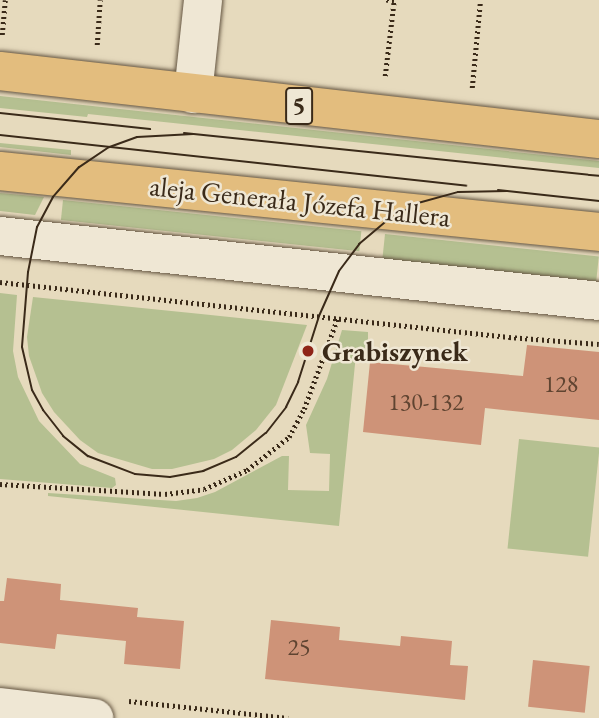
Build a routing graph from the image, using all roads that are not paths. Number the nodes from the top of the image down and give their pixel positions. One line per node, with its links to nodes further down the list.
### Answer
1 (203, 0): 3 (street)
2 (0, 71): 3 (main road, 5)
3 (192, 94): 4 (main road, 5)
4 (599, 139)
5 (0, 171): 6 (main road, aleja Generała Józefa Hallera)
6 (599, 232)
7 (0, 236): 8 (street)
8 (599, 301)
9 (0, 707): 10 (street)
10 (109, 709)

